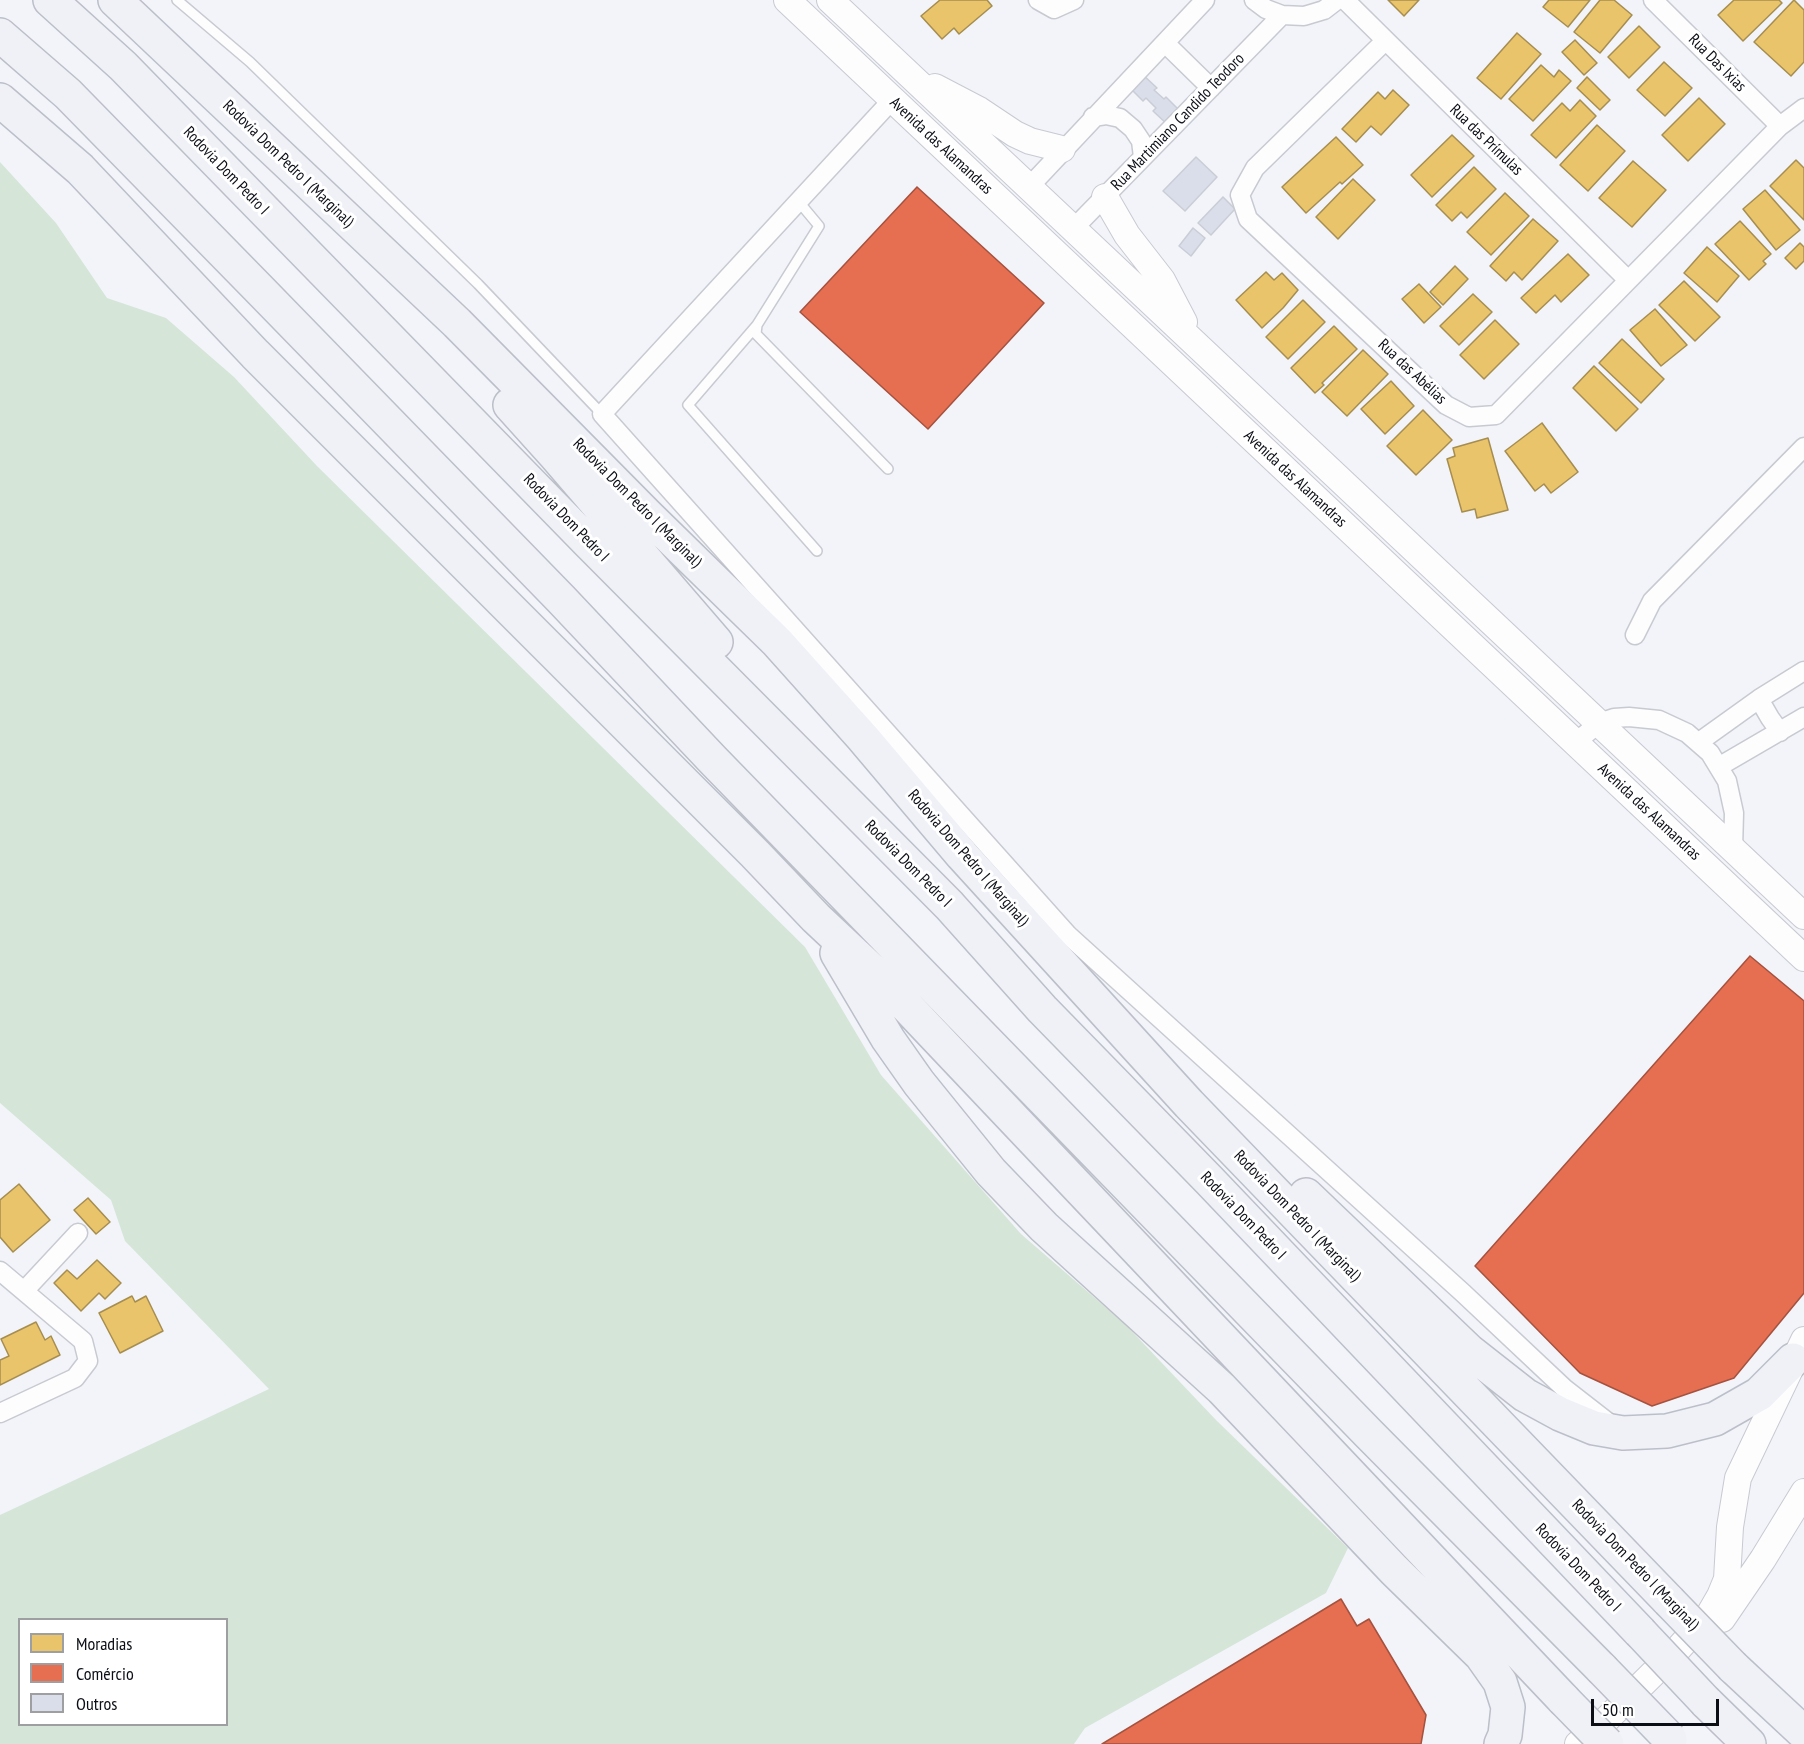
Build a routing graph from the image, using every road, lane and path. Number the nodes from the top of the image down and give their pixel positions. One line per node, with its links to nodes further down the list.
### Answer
1 (50, 0): 52 (highway, Rodovia Dom Pedro I)
2 (115, 0): 26 (highway, Rodovia Dom Pedro I (Marginal))
3 (177, 0): 35 (lane)
4 (787, 0): 20 (street, Avenida das Alamandras)
5 (830, 0): 17 (street, Avenida das Alamandras)
6 (1038, 0): 7 (street)
7 (1074, 0)
8 (1204, 0): 16 (street)
9 (1254, 0): 13 (street)
10 (1337, 0): 13 (street)
11 (1345, 0): 15 (street, Rua das Prímulas)
12 (1653, 0): 23 (street, Rua Das Ixias)
13 (1282, 15): 18 (street, Rua Martimiano Candido Teodoro)
14 (0, 35): 41 (highway)
15 (1385, 41): 31 (street, Rua das Prímulas); 31 (street, Rua das Abélias)
16 (1165, 43): 18 (street); 22 (street)
17 (922, 86): 20 (street); 24 (street); 27 (street, Avenida das Alamandras)
18 (1211, 88): 25 (street, Rua Martimiano Candido Teodoro)
19 (0, 100): 34 (highway)
20 (892, 100): 29 (street); 38 (street, Avenida das Alamandras)
21 (1804, 108): 23 (street, Rua das Abélias)
22 (1093, 117): 24 (street); 25 (street)
23 (1780, 126): 31 (street, Rua das Abélias)
24 (1062, 149): 27 (street)
25 (1143, 157): 28 (street, Rua Martimiano Candido Teodoro)
26 (307, 184): 52 (highway); 56 (highway, Rodovia Dom Pedro I (Marginal))
27 (1029, 187): 30 (street, Avenida das Alamandras)
28 (1105, 197): 30 (street, Rua Martimiano Candido Teodoro); 33 (street)
29 (799, 202): 32 (lane); 35 (street)
30 (1074, 228): 33 (street, Avenida das Alamandras)
31 (1628, 280)
32 (757, 325): 39 (lane); 40 (lane)
33 (1196, 343): 36 (street, Avenida das Alamandras)
34 (255, 354): 41 (highway); 54 (highway)
35 (602, 414): 62 (street)
36 (1284, 426): 38 (street); 46 (street, Avenida das Alamandras)
37 (1804, 447): 42 (street)
38 (1262, 448): 48 (street, Avenida das Alamandras)
39 (888, 470)
40 (817, 551)
41 (561, 599): 65 (highway, bridge)
42 (1635, 635)
43 (1804, 671): 44 (street)
44 (1759, 699): 47 (street); 49 (street)
45 (1804, 717): 47 (street)
46 (1599, 723): 48 (street); 49 (street); 51 (street, Avenida das Alamandras)
47 (1780, 732): 50 (street)
48 (1575, 742): 55 (street, Avenida das Alamandras)
49 (1699, 742): 50 (street)
50 (1720, 766): 51 (street)
51 (1733, 849): 53 (street, Avenida das Alamandras)
52 (899, 855): 69 (highway, Rodovia Dom Pedro I, bridge)
53 (1804, 916)
54 (816, 918): 66 (highway); 68 (highway, bridge)
55 (1804, 958)
56 (1100, 1006): 62 (highway); 64 (highway, Rodovia Dom Pedro I (Marginal), bridge)
57 (78, 1233): 59 (street)
58 (0, 1271): 59 (street)
59 (24, 1291): 61 (street)
60 (1799, 1350): 62 (highway); 67 (street)
61 (0, 1413)
62 (1623, 1433)
63 (1804, 1492): 68 (street)
64 (1804, 1733)
65 (1672, 1741)
66 (1501, 1744)
67 (1578, 1744)
68 (1606, 1744)
69 (1749, 1744)

